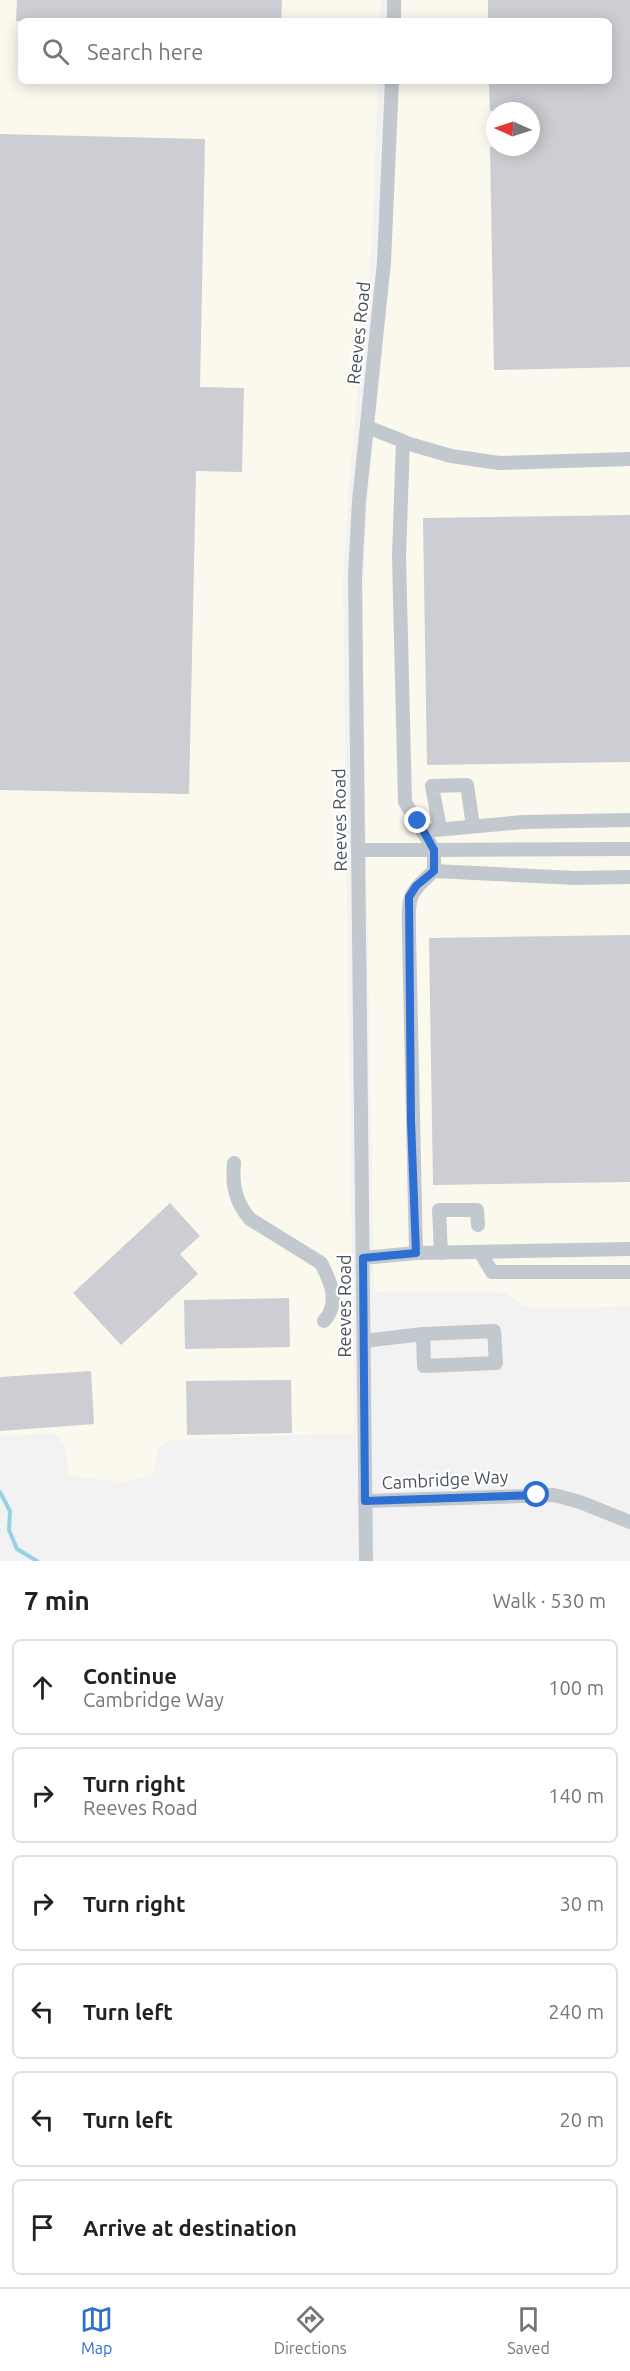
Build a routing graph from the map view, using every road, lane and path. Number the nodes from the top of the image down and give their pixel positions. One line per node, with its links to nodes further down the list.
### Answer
1 (394, 0): 2 (street)
2 (394, 18)
3 (392, 84): 4 (street, Reeves Road)
4 (367, 427): 5 (street); 12 (street, Reeves Road)
5 (403, 442): 6 (street); 10 (street)
6 (630, 459)
7 (630, 820): 8 (street)
8 (473, 826): 9 (street); 9 (street)
9 (440, 830): 10 (street)
10 (424, 831): 13 (street)
11 (630, 849): 13 (street)
12 (358, 850): 13 (street); 22 (street, Reeves Road)
13 (434, 850): 14 (street)
14 (434, 871): 15 (street); 20 (street)
15 (630, 877)
16 (234, 1163): 24 (street)
17 (478, 1225): 21 (street)
18 (630, 1249): 19 (street)
19 (480, 1252): 21 (street); 23 (street)
20 (416, 1253): 21 (street); 22 (street)
21 (441, 1253)
22 (363, 1258): 26 (street, Reeves Road)
23 (630, 1272)
24 (324, 1320)
25 (423, 1334): 25 (street); 26 (street)
26 (364, 1341): 27 (street, Reeves Road)
27 (365, 1501): 28 (street, Cambridge Way); 29 (street, Reeves Road)
28 (630, 1522)
29 (366, 1561)

